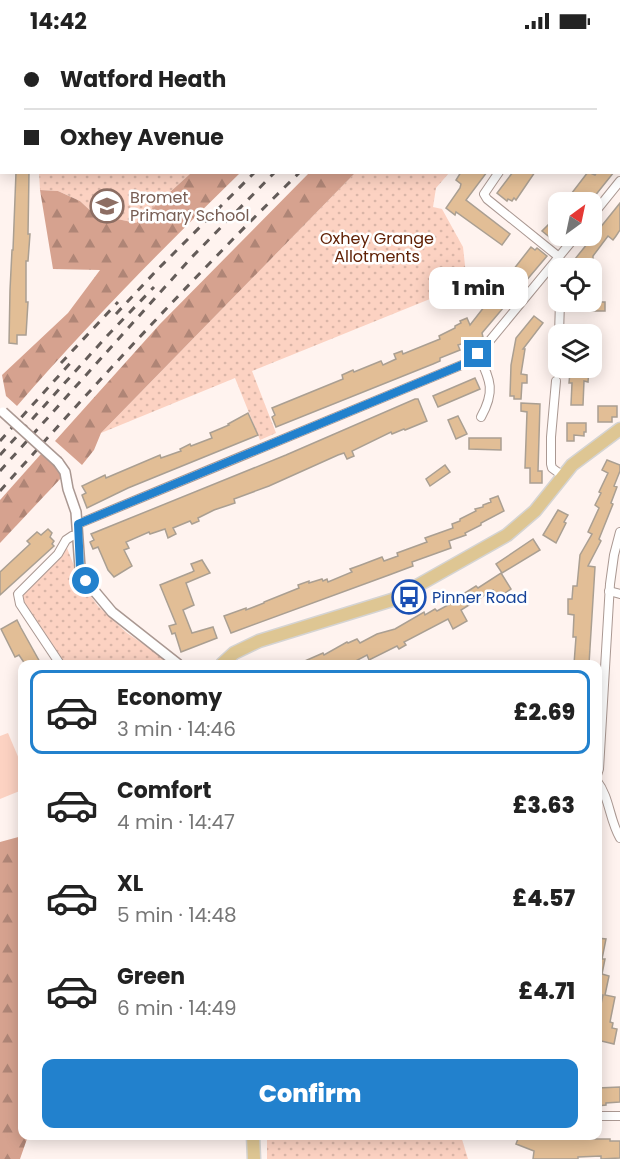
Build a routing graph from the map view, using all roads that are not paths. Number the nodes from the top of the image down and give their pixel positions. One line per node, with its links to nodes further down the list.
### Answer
1 (498, 174): 5 (street)
2 (620, 181): 3 (street)
3 (602, 203)
4 (568, 246): 5 (street)
5 (559, 257)
6 (548, 275): 7 (street)
7 (478, 354): 10 (street); 13 (street)
8 (556, 381): 12 (street)
9 (2, 410): 13 (street, bridge)
10 (481, 417)
11 (620, 429): 12 (main road)
12 (563, 476): 20 (main road)
13 (78, 524): 15 (street)
14 (620, 532): 16 (street)
15 (78, 535): 18 (street); 19 (street)
16 (609, 591): 17 (street); 21 (street)
17 (620, 594)
18 (57, 660)
19 (173, 660)
20 (226, 660)
21 (602, 716)
22 (602, 788): 23 (street)
23 (620, 838)
24 (602, 1116): 25 (street)
25 (620, 1116)
26 (253, 1140): 27 (main road)
27 (254, 1159)

